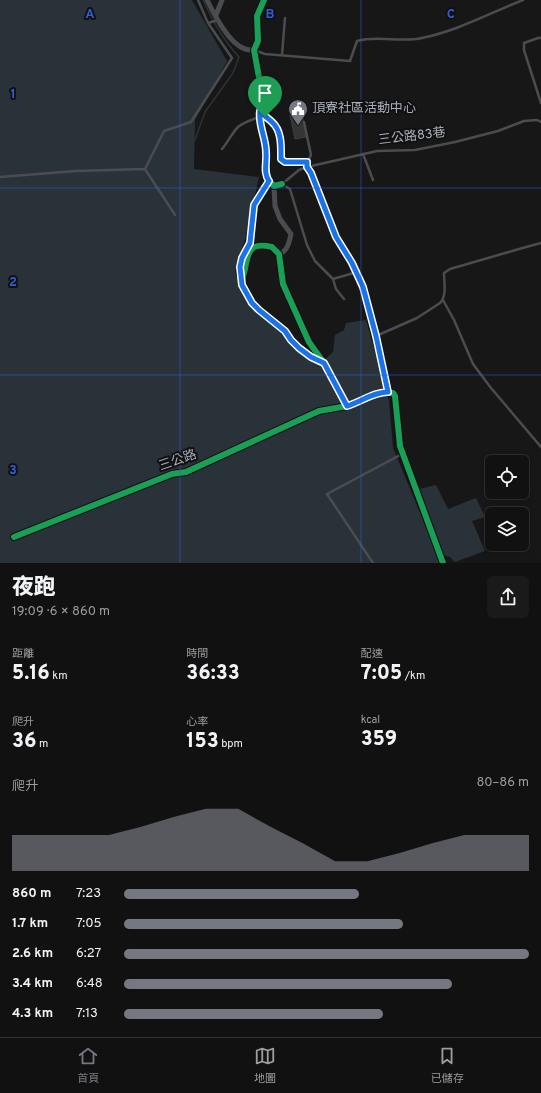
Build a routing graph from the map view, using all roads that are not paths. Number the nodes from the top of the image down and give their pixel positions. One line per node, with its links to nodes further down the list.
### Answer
1 (198, 0): 8 (lane)
2 (207, 0): 6 (street)
3 (222, 0): 6 (street)
4 (264, 0): 10 (street)
5 (523, 0): 11 (lane)
6 (217, 17): 8 (lane); 10 (street)
7 (285, 18): 11 (lane)
8 (208, 23): 21 (lane)
9 (541, 38): 12 (lane)
10 (254, 50): 11 (lane); 13 (street)
11 (282, 55)
12 (541, 103)
13 (260, 111): 14 (street); 19 (lane)
14 (259, 117): 17 (lane); 24 (street)
15 (304, 122): 19 (lane)
16 (541, 122): 18 (lane, 三公路83巷)
17 (222, 149)
18 (363, 154): 20 (lane, 三公路83巷); 23 (lane)
19 (307, 162): 20 (lane)
20 (307, 167): 25 (lane, 三公路83巷); 30 (lane)
21 (145, 169): 22 (lane); 27 (lane)
22 (0, 177)
23 (373, 180)
24 (269, 181): 26 (street); 32 (street)
25 (282, 184): 26 (street); 31 (lane)
26 (274, 186): 29 (street)
27 (175, 215)
28 (541, 244): 34 (lane)
29 (279, 254): 32 (street); 36 (street)
30 (357, 272): 31 (lane); 35 (lane)
31 (333, 279): 33 (lane)
32 (242, 285): 36 (street)
33 (344, 299)
34 (443, 300): 35 (lane); 39 (lane)
35 (376, 336): 37 (lane)
36 (324, 363): 38 (street)
37 (388, 392): 38 (street, 三公路); 40 (street)
38 (347, 406): 41 (street, 三公路)
39 (541, 447)
40 (402, 454): 42 (lane); 43 (street)
41 (14, 537)
42 (373, 563)
43 (443, 563)

